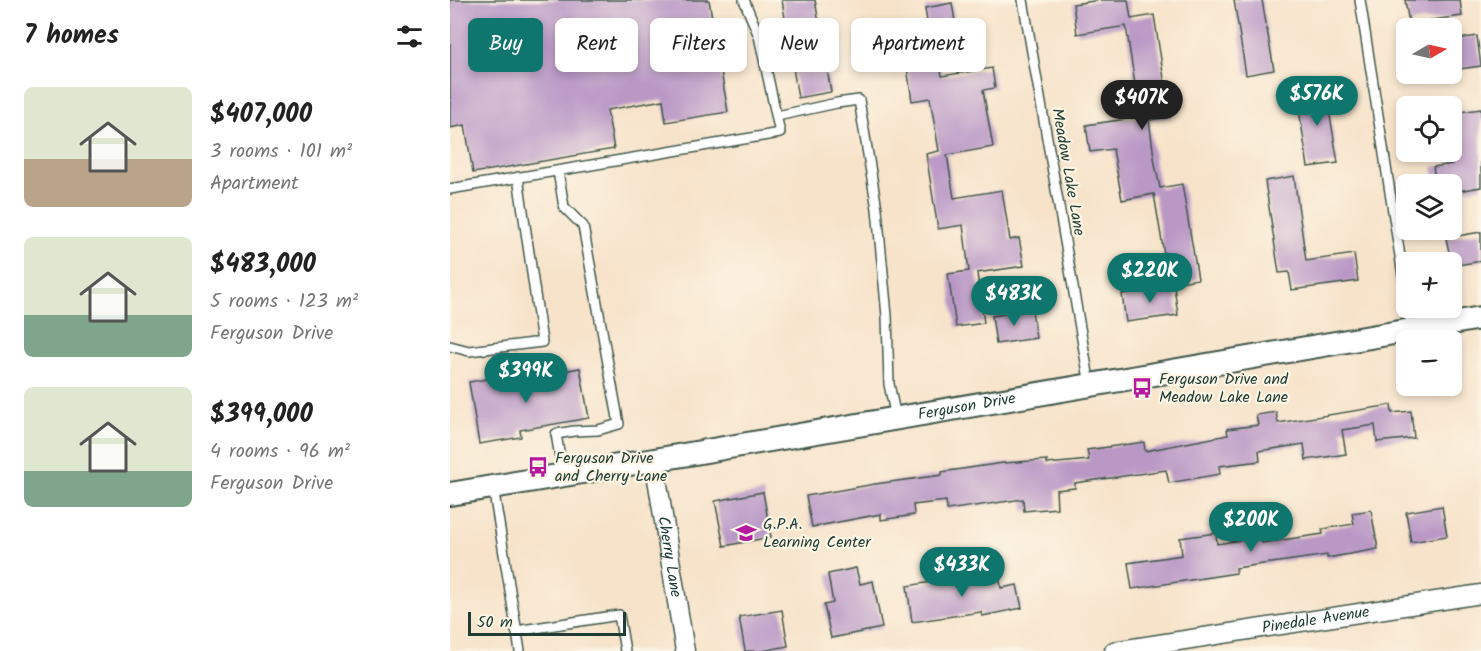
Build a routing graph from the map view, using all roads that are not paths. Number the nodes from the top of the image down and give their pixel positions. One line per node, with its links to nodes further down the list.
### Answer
1 (744, 0): 4 (lane)
2 (1023, 0): 12 (lane, Meadow Lake Lane)
3 (1360, 0): 8 (lane)
4 (777, 116): 5 (lane); 13 (lane)
5 (558, 171): 6 (lane); 15 (lane)
6 (519, 177): 7 (lane); 11 (lane)
7 (450, 189)
8 (1399, 252)
9 (1481, 318): 10 (street, Ferguson Drive)
10 (1410, 319): 12 (street, Ferguson Drive)
11 (450, 346)
12 (1090, 385): 13 (street, Ferguson Drive)
13 (896, 418): 14 (street, Ferguson Drive)
14 (654, 460): 15 (street, Ferguson Drive); 22 (street, Cherry Lane)
15 (563, 475): 16 (street, Ferguson Drive)
16 (493, 487): 17 (street, Ferguson Drive); 19 (lane)
17 (450, 494)
18 (1481, 594): 23 (street, Pinedale Avenue)
19 (516, 631): 20 (lane); 21 (lane)
20 (520, 651)
21 (625, 651)
22 (686, 651)
23 (1114, 651)

